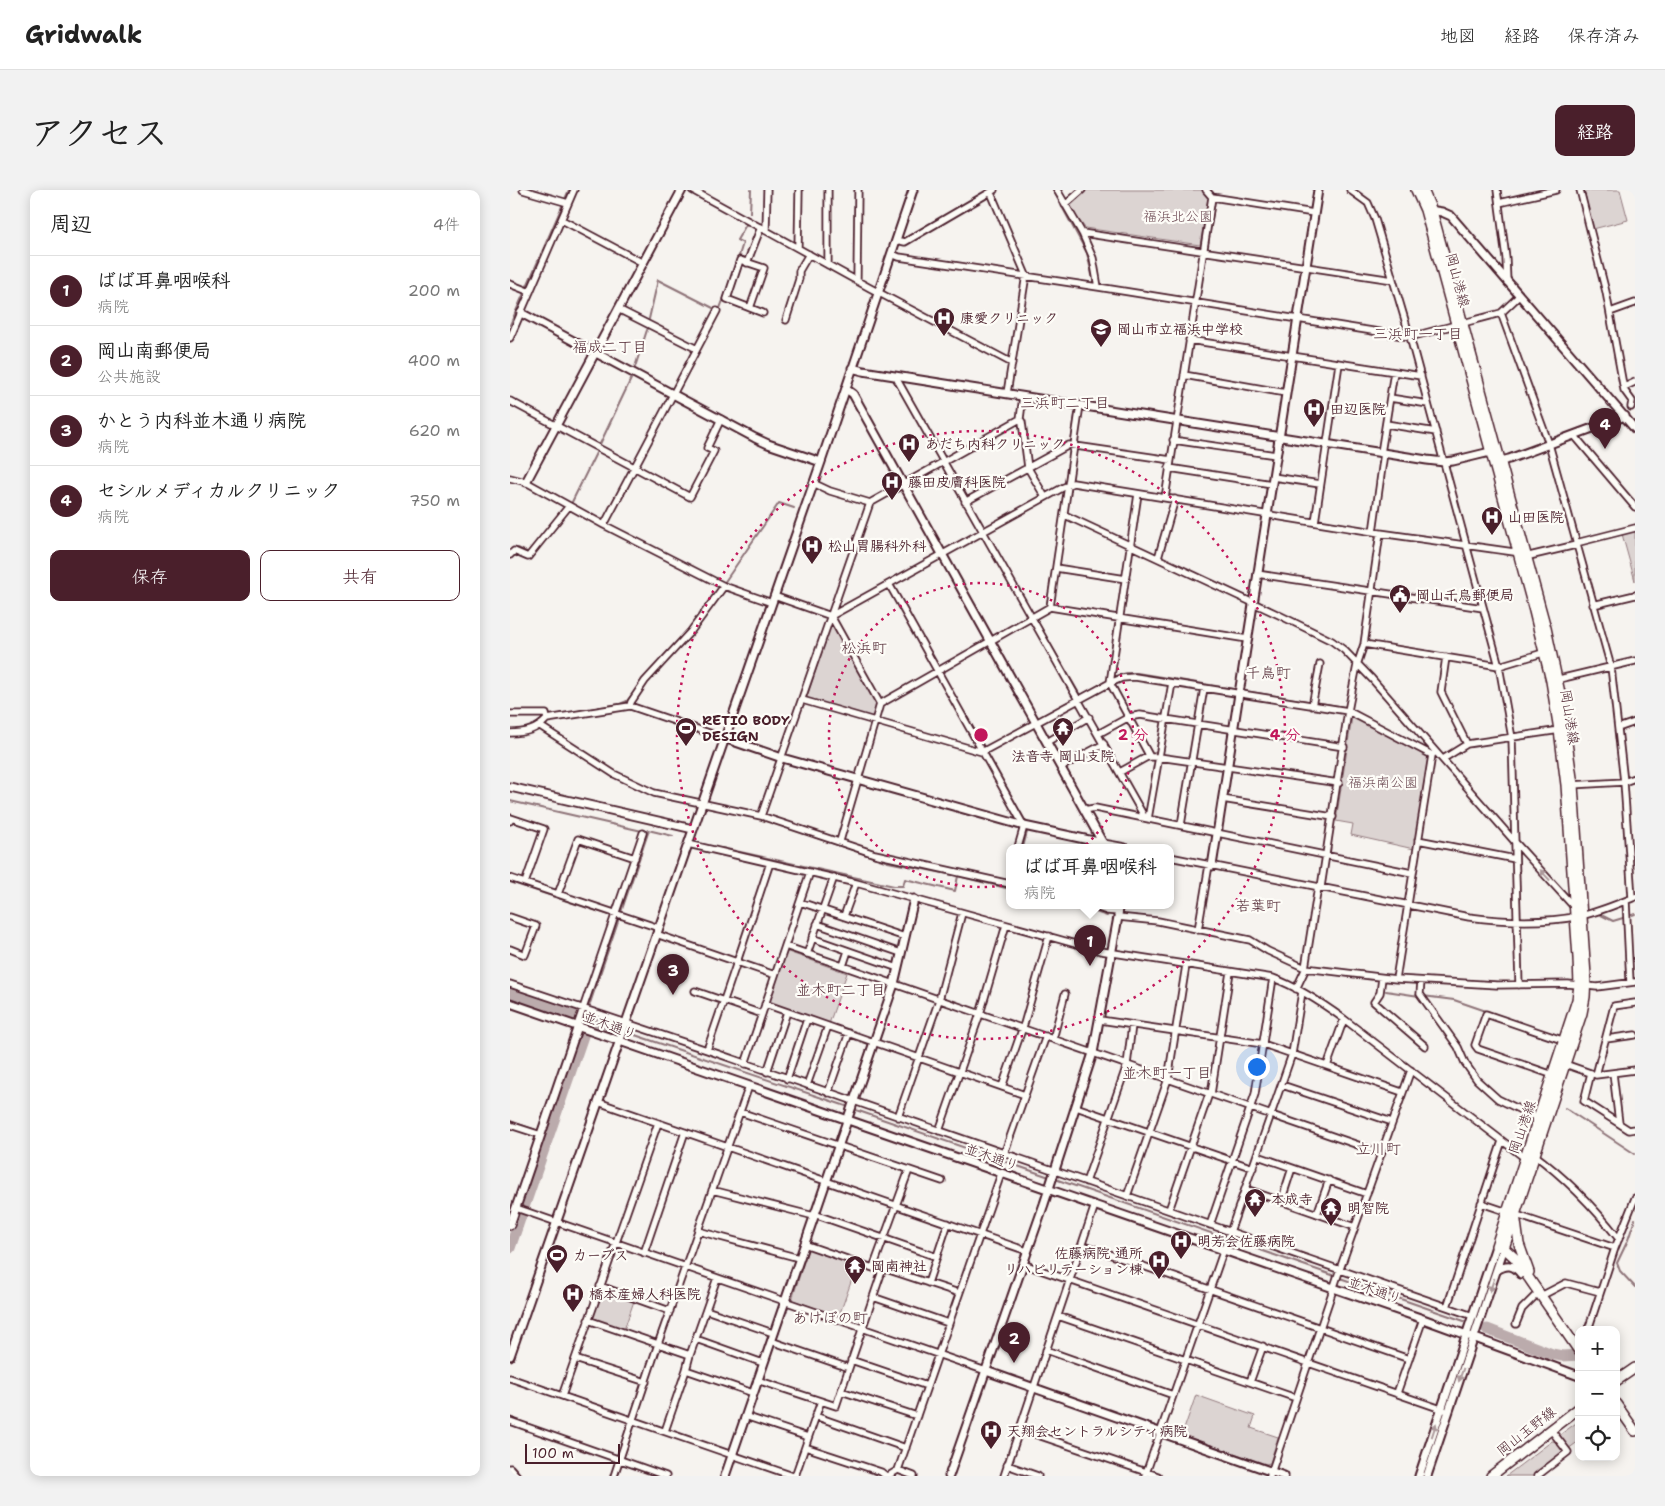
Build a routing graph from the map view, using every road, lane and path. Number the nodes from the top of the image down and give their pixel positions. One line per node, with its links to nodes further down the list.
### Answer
1 (522, 190): 22 (street)
2 (574, 190): 22 (street)
3 (682, 190): 36 (street)
4 (694, 190): 28 (street)
5 (767, 190): 28 (street)
6 (799, 190): 31 (street)
7 (828, 190): 37 (street)
8 (858, 190): 40 (street)
9 (913, 190): 30 (street)
10 (1057, 190): 24 (street)
11 (1082, 190): 24 (street)
12 (1206, 190): 21 (street)
13 (1318, 190): 26 (street)
14 (1350, 190): 41 (street)
15 (1416, 190): 25 (main road, 岡山港線)
16 (1423, 190): 25 (main road, 岡山港線)
17 (1496, 190): 23 (street)
18 (1556, 190): 23 (street)
19 (1580, 190): 53 (street)
20 (993, 191): 30 (street); 39 (street)
21 (1214, 198): 26 (street); 32 (street)
22 (565, 202): 27 (street)
23 (1499, 203): 42 (street)
24 (1065, 205): 29 (street)
25 (1428, 210): 42 (street); 59 (main road, 岡山港線)
26 (1314, 214): 38 (street)
27 (562, 220): 36 (street); 45 (street)
28 (764, 229): 31 (street); 35 (street)
29 (1082, 233): 32 (street); 44 (street)
30 (896, 240): 34 (street)
31 (798, 248): 33 (street)
32 (1206, 251): 38 (street); 48 (street)
33 (809, 254): 37 (street); 57 (street)
34 (892, 254): 39 (street); 46 (street)
35 (747, 262): 50 (street); 50 (street)
36 (643, 263): 51 (street)
37 (828, 265): 40 (street)
38 (1306, 267): 41 (street); 58 (street)
39 (1026, 275): 44 (street); 66 (street)
40 (857, 280): 46 (street)
41 (1393, 280): 60 (street)
42 (1507, 282): 47 (street)
43 (510, 284): 45 (street)
44 (1098, 285): 48 (street)
45 (527, 291): 54 (street)
46 (878, 292): 66 (street); 68 (street)
47 (1519, 296): 56 (street); 87 (street)
48 (1196, 301): 58 (street); 62 (street)
49 (1635, 303): 53 (street)
50 (750, 308): 55 (street)
51 (618, 309): 63 (street); 64 (street)
52 (717, 311): 63 (street)
53 (1610, 312): 74 (street)
54 (521, 313): 61 (street); 64 (street)
55 (764, 313)
56 (1501, 313): 59 (street); 99 (street)
57 (786, 320)
58 (1298, 320): 60 (street); 65 (street)
59 (1459, 324): 60 (street); 103 (main road, 岡山港線)
60 (1410, 337): 72 (street)
61 (510, 338)
62 (1189, 340): 65 (street); 70 (street)
63 (698, 349): 78 (street)
64 (595, 352): 78 (street); 92 (street)
65 (1292, 356): 67 (street); 77 (street)
66 (1012, 363): 76 (street)
67 (1339, 364): 69 (street); 98 (street)
68 (852, 368): 71 (street); 75 (street)
69 (1394, 372): 72 (street); 80 (street)
70 (1184, 375): 77 (street); 90 (street)
71 (895, 376): 76 (street); 106 (street)
72 (1421, 376): 82 (street)
73 (1635, 382): 74 (street)
74 (1624, 387): 84 (street)
75 (846, 389): 105 (street); 115 (street)
76 (1007, 393): 79 (street)
77 (1286, 393): 96 (street)
78 (674, 394): 88 (street); 108 (street)
79 (1023, 396): 83 (street); 89 (street)
80 (1390, 398): 82 (street); 86 (street)
81 (510, 401): 92 (street)
82 (1428, 404): 94 (street)
83 (1080, 405): 90 (street); 100 (street)
84 (1633, 406): 87 (street)
85 (1362, 407): 86 (street)
86 (1388, 410): 91 (street)
87 (1624, 415): 93 (street); 95 (street)
88 (721, 419): 105 (street); 108 (street)
89 (1020, 419): 106 (street); 109 (street)
90 (1176, 421): 96 (street); 97 (street)
91 (1386, 424): 94 (street); 101 (street)
92 (556, 426): 108 (street); 113 (street)
93 (1635, 429)
94 (1436, 432): 107 (street)
95 (1574, 435): 99 (street); 125 (street)
96 (1279, 437): 98 (street); 102 (street)
97 (1174, 440): 102 (street); 104 (street)
98 (1326, 444): 101 (street); 116 (street)
99 (1549, 444): 103 (street); 134 (street)
100 (1072, 445): 104 (street); 109 (street); 117 (street)
101 (1382, 453): 107 (street); 132 (street)
102 (1276, 456): 112 (street)
103 (1496, 456): 107 (street); 139 (main road, 岡山港線)
104 (1170, 460): 110 (street)
105 (821, 462): 114 (street)
106 (943, 462): 115 (street); 122 (street)
107 (1444, 462): 136 (street)
108 (634, 468): 129 (street)
109 (1028, 468): 119 (street); 122 (street)
110 (1169, 468): 112 (street); 120 (street)
111 (510, 478): 113 (street)
112 (1272, 480): 116 (street); 126 (street)
113 (526, 482): 124 (street)
114 (813, 483): 123 (street); 148 (street)
115 (903, 484): 123 (street); 137 (street)
116 (1320, 484): 128 (street)
117 (1067, 485): 118 (street); 119 (street); 127 (street)
118 (1138, 494): 120 (street); 135 (street)
119 (1045, 498): 131 (street)
120 (1165, 498): 121 (street)
121 (1175, 500): 126 (street); 140 (street)
122 (965, 502): 131 (street)
123 (870, 503): 153 (street)
124 (569, 506): 129 (street); 138 (street)
125 (1635, 507)
126 (1267, 514): 128 (street); 142 (street)
127 (1065, 515): 135 (street); 141 (street)
128 (1315, 522): 132 (street)
129 (604, 524): 145 (street)
130 (1635, 528): 134 (street)
131 (982, 532): 137 (street); 154 (street)
132 (1373, 532): 133 (street)
133 (1380, 533): 136 (street); 146 (street)
134 (1576, 544): 139 (street); 150 (street)
135 (1131, 546): 140 (street); 143 (street)
136 (1466, 546): 139 (street); 152 (street)
137 (942, 554): 144 (street); 157 (street)
138 (510, 555)
139 (1522, 555): 159 (main road, 岡山港線)
140 (1158, 558): 149 (street)
141 (1056, 568): 143 (street); 151 (street)
142 (1257, 574): 146 (street); 149 (street)
143 (1126, 579): 155 (street)
144 (889, 584): 153 (street); 166 (street)
145 (724, 586): 148 (street); 176 (street)
146 (1372, 591): 152 (street); 158 (street)
147 (1635, 595): 150 (street)
148 (773, 599): 153 (street); 193 (street)
149 (1252, 603): 156 (street); 163 (street)
150 (1593, 605): 165 (street)
151 (1050, 607): 154 (street); 155 (street)
152 (1483, 608): 164 (street)
153 (831, 616): 172 (street); 175 (street)
154 (1034, 617): 157 (street); 173 (street)
155 (1120, 618): 156 (street); 168 (street)
156 (1247, 639): 171 (street)
157 (990, 642): 166 (street); 185 (street)
158 (1364, 644): 160 (street); 163 (street)
159 (1548, 652): 164 (street); 167 (main road, 岡山港線)
160 (1446, 657): 164 (street); 197 (street)
161 (1635, 661): 165 (street)
162 (1320, 664): 174 (street)
163 (1358, 665): 177 (street); 200 (street)
164 (1499, 666): 194 (street)
165 (1610, 667): 167 (street); 188 (street)
166 (938, 671): 175 (street); 199 (street)
167 (1554, 680): 190 (main road, 岡山港線)
168 (1110, 683): 169 (street); 173 (street); 181 (street)
169 (1172, 683): 170 (street); 182 (street)
170 (1204, 688): 171 (street); 186 (street)
171 (1238, 694): 174 (street); 189 (street)
172 (802, 700): 183 (street); 203 (street)
173 (1079, 701): 180 (street); 185 (street)
174 (1313, 703): 177 (street)
175 (880, 704): 183 (street)
176 (630, 706): 179 (street); 193 (street)
177 (1348, 711): 198 (street); 200 (street)
178 (510, 714): 179 (street)
179 (547, 717): 187 (street)
180 (1089, 717): 192 (street); 195 (street)
181 (1129, 717): 182 (street); 192 (street); 202 (street)
182 (1166, 719): 186 (street); 201 (street)
183 (874, 722): 199 (street); 210 (street)
184 (1635, 722): 188 (street)
185 (1036, 723): 195 (street); 199 (street)
186 (1198, 724): 189 (street); 205 (street)
187 (540, 726): 191 (street); 216 (street)
188 (1618, 728): 212 (street)
189 (1233, 730): 198 (street); 206 (street)
190 (1563, 730): 194 (street); 213 (main road, 岡山港線)
191 (510, 733)
192 (1098, 734): 196 (street)
193 (724, 738): 203 (street); 216 (street)
194 (1512, 738): 197 (street); 231 (street)
195 (1047, 742): 207 (street)
196 (1104, 744): 207 (street); 208 (street)
197 (1466, 744): 204 (street)
198 (1344, 747): 211 (street)
199 (982, 752): 222 (street)
200 (1434, 753): 204 (street); 229 (street)
201 (1159, 756): 202 (street); 205 (street); 220 (street)
202 (1150, 757): 208 (street)
203 (782, 758): 210 (street); 218 (street)
204 (1443, 759): 231 (street)
205 (1192, 760): 206 (street); 223 (street)
206 (1228, 766): 211 (street); 215 (street)
207 (1061, 767): 217 (street)
208 (1120, 772): 220 (street)
209 (1635, 778): 212 (street)
210 (858, 779): 222 (street); 230 (street)
211 (1339, 782): 219 (street)
212 (1624, 782): 213 (street); 228 (street)
213 (1570, 785): 259 (main road, 岡山港線)
214 (510, 787): 224 (street)
215 (1222, 799): 219 (street); 226 (street)
216 (702, 804): 218 (street); 224 (street)
217 (1084, 810): 220 (street); 235 (street)
218 (761, 816): 230 (street)
219 (1333, 817): 236 (street)
220 (1147, 819): 223 (street)
221 (510, 821): 247 (street)
222 (1024, 826): 233 (street); 234 (street)
223 (1180, 826): 226 (street)
224 (693, 829): 232 (street)
225 (643, 833): 237 (street)
226 (1217, 833): 236 (street); 241 (street)
227 (1635, 837): 228 (street)
228 (1628, 839): 252 (street)
229 (1418, 840): 239 (street); 243 (street)
230 (840, 841): 246 (street)
231 (1515, 842): 239 (street); 259 (street, one-way to 231)
232 (688, 844): 240 (street); 267 (street)
233 (1019, 844)
234 (1100, 844)
235 (1103, 844)
236 (1327, 855): 243 (street); 249 (street)
237 (635, 858): 250 (street); 260 (street)
238 (1174, 858): 241 (street)
239 (1515, 859): 263 (street)
240 (770, 863): 242 (street); 277 (street)
241 (1211, 866): 249 (street); 266 (street)
242 (810, 872): 245 (street); 253 (street)
243 (1412, 873): 254 (street)
244 (510, 878): 247 (street)
245 (834, 878): 248 (street); 255 (street)
246 (1006, 881)
247 (525, 883): 250 (street)
248 (856, 883): 251 (street); 261 (street)
249 (1320, 887): 254 (street); 281 (street)
250 (558, 894): 260 (street)
251 (914, 899): 258 (street); 269 (street)
252 (1631, 899): 259 (street); 288 (street)
253 (800, 902): 255 (street); 271 (street)
254 (1407, 905): 263 (street); 286 (street)
255 (823, 909): 261 (street); 264 (street)
256 (1101, 909): 257 (street)
257 (1119, 911): 266 (street); 274 (street)
258 (962, 913): 265 (street); 297 (street)
259 (1577, 913): 263 (street); 292 (main road, 岡山港線)
260 (616, 916): 267 (street); 302 (street)
261 (844, 916): 269 (street)
262 (510, 917): 272 (street)
263 (1518, 922): 291 (street)
264 (817, 924): 270 (street); 275 (street)
265 (1006, 925): 268 (street); 305 (street)
266 (1198, 930): 281 (street)
267 (657, 931): 277 (street); 310 (street)
268 (1049, 936): 274 (street); 313 (street)
269 (905, 937): 275 (street)
270 (812, 938): 273 (street); 276 (street)
271 (785, 946): 276 (street); 283 (street)
272 (510, 950)
273 (848, 951): 279 (street); 280 (street)
274 (1112, 952): 278 (street); 308 (street)
275 (901, 953): 280 (street)
276 (807, 954): 279 (street)
277 (737, 962): 283 (street); 298 (street)
278 (1186, 965): 282 (street); 314 (street)
279 (843, 966): 290 (street)
280 (898, 968): 290 (street)
281 (1305, 968): 285 (street); 293 (street)
282 (1230, 972): 284 (street); 319 (street)
283 (775, 975): 301 (street)
284 (1273, 978): 293 (street); 324 (street)
285 (1382, 978): 286 (street); 325 (street)
286 (1396, 979): 287 (street)
287 (1421, 981): 291 (street); 359 (street)
288 (1633, 982): 292 (street)
289 (510, 984): 302 (street)
290 (894, 984): 297 (street); 322 (street)
291 (1519, 985): 292 (street)
292 (1583, 986): 323 (main road, 岡山港線)
293 (1296, 989): 295 (street)
294 (695, 991): 298 (street)
295 (1302, 992): 307 (street); 328 (street)
296 (1065, 994): 320 (street)
297 (938, 1000): 305 (street); 329 (street)
298 (724, 1001): 304 (street); 326 (street)
299 (510, 1003): 309 (street, 並木通り)
300 (1635, 1003): 321 (street)
301 (766, 1004): 303 (street); 304 (street)
302 (584, 1011): 309 (street); 310 (street)
303 (787, 1012): 306 (street); 336 (street)
304 (762, 1014): 331 (street)
305 (980, 1014): 313 (street); 337 (street)
306 (807, 1019): 312 (street); 341 (street)
307 (1344, 1019): 333 (street); 334 (street)
308 (1100, 1020): 311 (street); 327 (street)
309 (578, 1024): 318 (street, 並木通り); 368 (street)
310 (625, 1025): 318 (street); 326 (street)
311 (1132, 1025): 314 (street); 332 (street)
312 (828, 1026): 315 (street); 345 (street)
313 (1023, 1028): 317 (street); 346 (street)
314 (1176, 1032): 319 (street); 342 (street)
315 (849, 1033): 322 (street); 348 (street)
316 (1635, 1035): 321 (street)
317 (1046, 1036): 320 (street); 349 (street)
318 (620, 1038): 344 (street, 並木通り); 351 (street)
319 (1220, 1038): 324 (street); 350 (street)
320 (1053, 1039): 327 (street)
321 (1606, 1039): 339 (street)
322 (873, 1042): 329 (street); 354 (street)
323 (1568, 1042): 330 (main road, 岡山港線); 340 (street)
324 (1263, 1044): 328 (street); 353 (street)
325 (1426, 1046)
326 (707, 1050): 331 (street)
327 (1093, 1053): 332 (street); 352 (street)
328 (1292, 1054): 333 (street); 343 (street)
329 (919, 1058): 337 (street); 357 (street)
330 (1562, 1063): 339 (street); 340 (main road, 岡山港線)
331 (745, 1064): 336 (street)
332 (1127, 1065): 342 (street); 358 (street)
333 (1327, 1066): 347 (street)
334 (1411, 1070): 347 (street); 369 (street)
335 (1635, 1070): 338 (street)
336 (767, 1072): 341 (street)
337 (960, 1072): 346 (street); 365 (street)
338 (1613, 1073): 339 (street); 362 (street)
339 (1594, 1074): 362 (street)
340 (1557, 1076): 359 (main road, 岡山港線)
341 (787, 1078): 345 (street)
342 (1168, 1079): 350 (street); 367 (street)
343 (1282, 1085): 356 (street); 360 (street)
344 (749, 1086): 354 (street, 並木通り); 355 (street)
345 (807, 1086): 348 (street)
346 (1002, 1087): 349 (street)
347 (1402, 1092): 360 (street)
348 (828, 1093): 354 (street)
349 (1025, 1094): 374 (street)
350 (1210, 1094): 353 (street); 371 (street)
351 (598, 1102): 361 (street); 402 (street)
352 (1076, 1107): 358 (street); 382 (street)
353 (1251, 1107): 356 (street); 377 (street)
354 (850, 1110): 357 (street); 370 (street); 381 (street, 並木通り)
355 (740, 1112): 370 (street); 372 (street)
356 (1272, 1114): 373 (street); 375 (street)
357 (898, 1117): 365 (street)
358 (1108, 1117): 367 (street); 386 (street)
359 (1542, 1120): 376 (main road, 岡山港線)
360 (1392, 1122): 373 (street)
361 (658, 1123): 366 (street); 412 (street)
362 (1619, 1124): 364 (street)
363 (510, 1125): 368 (street)
364 (1635, 1129)
365 (939, 1131): 374 (street)
366 (685, 1132): 372 (street); 419 (street)
367 (1149, 1132): 371 (street); 391 (street)
368 (541, 1135): 397 (street)
369 (1502, 1141): 376 (street); 394 (street)
370 (838, 1146): 380 (street); 384 (street)
371 (1191, 1146): 377 (street); 398 (street)
372 (727, 1147): 384 (street); 387 (street)
373 (1381, 1152): 390 (street)
374 (1004, 1154): 382 (street)
375 (1258, 1156): 378 (street); 379 (street)
376 (1530, 1157): 399 (main road, 岡山港線); 411 (street)
377 (1232, 1160): 378 (street); 404 (street)
378 (1253, 1168): 389 (street)
379 (1292, 1168): 383 (street); 393 (street)
380 (909, 1170): 385 (street); 396 (street)
381 (1001, 1174): 388 (street, 並木通り); 409 (street)
382 (1053, 1175): 386 (street); 388 (street)
383 (1328, 1180): 390 (street); 400 (street)
384 (826, 1181): 396 (street); 401 (street)
385 (942, 1181)
386 (1086, 1182): 391 (street)
387 (712, 1190): 401 (street); 407 (street)
388 (1049, 1190): 395 (street, 並木通り); 418 (street)
389 (1246, 1190): 393 (street); 408 (street)
390 (1366, 1194): 406 (street)
391 (1127, 1196): 398 (street)
392 (1635, 1198): 411 (street)
393 (1281, 1202): 400 (street)
394 (1481, 1203): 399 (street); 439 (street)
395 (1095, 1205): 414 (street); 417 (street, 並木通り)
396 (897, 1206): 403 (street); 410 (street)
397 (521, 1210): 402 (street); 405 (street)
398 (1169, 1210): 404 (street)
399 (1512, 1213): 415 (main road, 岡山港線); 416 (street); 434 (main road)
400 (1317, 1214): 406 (street)
401 (814, 1215): 410 (street); 413 (street)
402 (556, 1222): 412 (street); 463 (street)
403 (948, 1223): 409 (street); 420 (street)
404 (1210, 1224): 408 (street)
405 (510, 1225)
406 (1355, 1227): 427 (street)
407 (698, 1232): 421 (street); 423 (street)
408 (1230, 1233): 417 (street); 427 (street)
409 (980, 1234): 418 (street); 436 (street)
410 (884, 1238): 420 (street); 424 (street)
411 (1619, 1239): 416 (street)
412 (615, 1243): 419 (street); 432 (street)
413 (804, 1244): 421 (street); 424 (street)
414 (1083, 1245): 429 (street); 433 (street)
415 (1500, 1247): 425 (street); 434 (main road); 445 (street)
416 (1615, 1248): 435 (street)
417 (1223, 1250): 431 (street, 並木通り); 433 (street)
418 (1027, 1251): 422 (street)
419 (644, 1253): 423 (street)
420 (937, 1256): 430 (street)
421 (799, 1258): 438 (street)
422 (1023, 1264): 429 (street); 473 (street)
423 (686, 1267): 428 (street); 441 (street)
424 (873, 1268): 426 (street)
425 (1497, 1270): 434 (street); 454 (street, one-way to 454)
426 (882, 1271): 430 (street); 437 (street)
427 (1339, 1272): 431 (street); 439 (street)
428 (717, 1278): 438 (street); 440 (street)
429 (1070, 1280): 442 (street); 447 (street)
430 (928, 1283): 436 (street)
431 (1335, 1285): 443 (street, 並木通り); 451 (street)
432 (600, 1286): 441 (street); 444 (street)
433 (1209, 1289): 447 (street); 451 (street)
434 (1537, 1292): 435 (street); 448 (street); 458 (main road)
435 (1600, 1292): 449 (street)
436 (959, 1293): 446 (street)
437 (873, 1297): 446 (street); 450 (street)
438 (784, 1301): 450 (street); 452 (street)
439 (1446, 1307): 445 (street)
440 (706, 1310): 452 (street); 455 (street)
441 (670, 1311): 457 (street)
442 (1058, 1316): 460 (street); 465 (street)
443 (1423, 1319): 453 (street, 並木通り); 466 (street)
444 (588, 1320): 457 (street); 464 (street)
445 (1471, 1321): 453 (street)
446 (948, 1323): 461 (street)
447 (1198, 1323): 459 (street); 465 (street)
448 (1516, 1324)
449 (1589, 1326)
450 (862, 1328): 461 (street); 467 (street)
451 (1320, 1328): 466 (street); 468 (street)
452 (774, 1333): 456 (street)
453 (1466, 1336): 454 (street, 並木通り); 489 (street)
454 (1474, 1338): 474 (street, 並木通り); 492 (street, one-way to 492)
455 (696, 1339): 462 (street); 469 (street)
456 (771, 1341): 469 (street); 470 (street)
457 (658, 1344): 462 (street); 478 (street)
458 (1575, 1345)
459 (1263, 1346): 468 (street); 479 (street)
460 (1046, 1350): 481 (street); 485 (street)
461 (938, 1354): 473 (street); 480 (street)
462 (690, 1355): 472 (street)
463 (510, 1356)
464 (575, 1359): 478 (street); 486 (street)
465 (1185, 1359): 479 (street); 485 (street)
466 (1409, 1359): 483 (street)
467 (851, 1360): 470 (street); 480 (street)
468 (1308, 1362): 483 (street); 487 (street)
469 (763, 1363): 477 (street)
470 (849, 1368): 482 (street)
471 (1635, 1368): 476 (main road)
472 (686, 1370): 484 (street); 500 (street)
473 (986, 1371): 481 (street); 520 (street)
474 (1575, 1375)
475 (510, 1378): 486 (street)
476 (1620, 1378)
477 (758, 1380): 484 (street); 488 (street)
478 (646, 1382): 496 (street)
479 (1250, 1382): 487 (street)
480 (927, 1386): 495 (street)
481 (1034, 1389): 498 (street); 502 (street)
482 (841, 1391): 488 (street); 495 (street)
483 (1397, 1393): 489 (street)
484 (753, 1394): 493 (street)
485 (1173, 1395): 502 (street)
486 (562, 1396): 496 (street)
487 (1296, 1398): 512 (street)
488 (821, 1401): 494 (street)
489 (1441, 1408): 492 (street); 525 (street, one-way to 489)
490 (1620, 1410): 501 (main road)
491 (1575, 1411): 499 (main road, 岡山玉野線)
492 (1448, 1412): 526 (street)
493 (745, 1416): 503 (street); 506 (street)
494 (815, 1416): 503 (street); 505 (street)
495 (917, 1416): 505 (street)
496 (633, 1420): 500 (street); 507 (street)
497 (510, 1421): 507 (street)
498 (1020, 1429): 508 (street); 511 (street)
499 (1551, 1430): 527 (main road, 岡山玉野線); 528 (street)
500 (665, 1431): 506 (street)
501 (1635, 1431)
502 (1160, 1433): 511 (street); 512 (street)
503 (808, 1437): 504 (street)
504 (805, 1446): 517 (street); 518 (street)
505 (906, 1448): 510 (street)
506 (732, 1455): 516 (street); 517 (street)
507 (619, 1459): 514 (street); 515 (street)
508 (1007, 1465): 521 (street); 522 (street)
509 (510, 1469): 513 (street)
510 (898, 1470): 518 (street); 519 (street)
511 (1145, 1474): 523 (street)
512 (1270, 1474): 524 (street)
513 (516, 1476)
514 (614, 1476)
515 (666, 1476)
516 (724, 1476)
517 (794, 1476)
518 (887, 1476)
519 (914, 1476)
520 (949, 1476)
521 (1004, 1476)
522 (1038, 1476)
523 (1158, 1476)
524 (1284, 1476)
525 (1418, 1476)
526 (1427, 1476)
527 (1493, 1476)
528 (1537, 1476)

